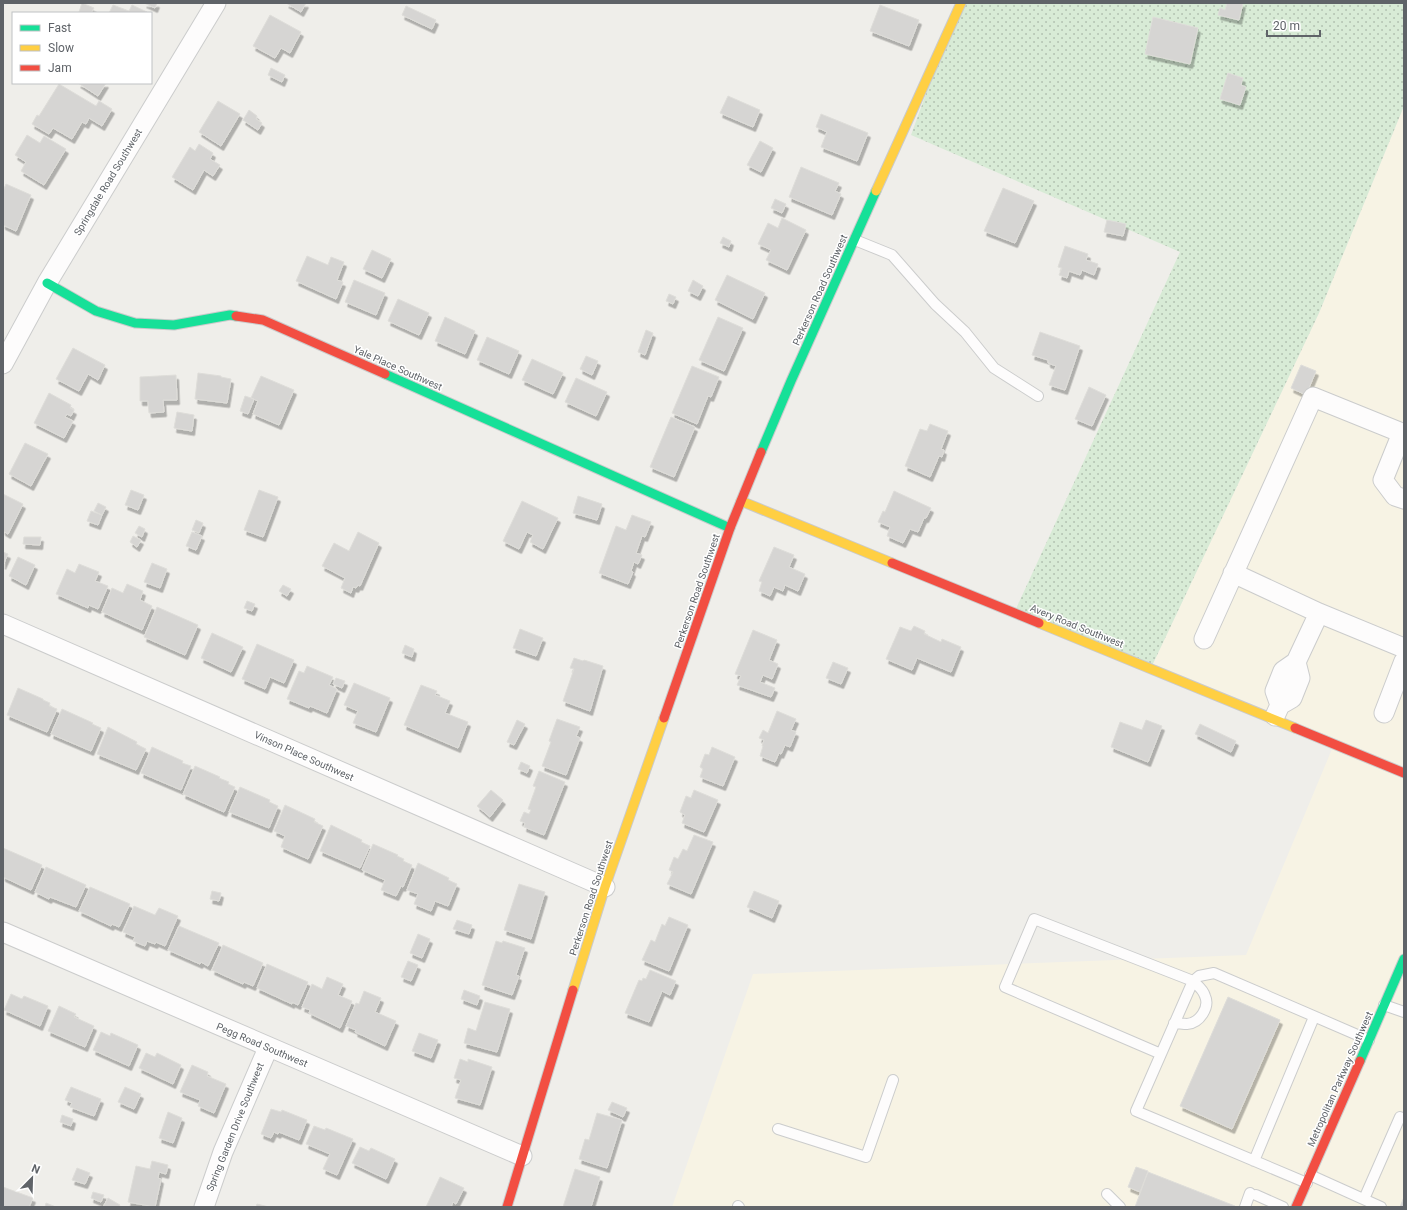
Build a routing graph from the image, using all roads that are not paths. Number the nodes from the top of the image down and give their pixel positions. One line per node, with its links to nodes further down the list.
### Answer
1 (216, 3): 4 (street, Springdale Road Southwest)
2 (961, 3): 3 (street, Perkerson Road Southwest)
3 (855, 240): 6 (lane); 8 (street, Perkerson Road Southwest)
4 (47, 283): 5 (street, Springdale Road Southwest); 9 (street, Yale Place Southwest)
5 (3, 364)
6 (1038, 396)
7 (1404, 499): 10 (street)
8 (741, 501): 9 (street, Perkerson Road Southwest); 16 (street, Avery Road Southwest)
9 (730, 528): 19 (street, Perkerson Road Southwest)
10 (1233, 573): 11 (street); 13 (street)
11 (1319, 612): 14 (street); 16 (street)
12 (3, 624): 19 (street, Vinson Place Southwest)
13 (1204, 639)
14 (1404, 648)
15 (1404, 661): 17 (street)
16 (1277, 712): 18 (street, Avery Road Southwest)
17 (1384, 713)
18 (1404, 773)
19 (605, 887): 33 (street, Perkerson Road Southwest)
20 (3, 932): 28 (street, Pegg Road Southwest)
21 (1404, 959): 23 (street, Metropolitan Parkway Southwest)
22 (1193, 981): 25 (lane); 26 (lane); 26 (lane); 29 (lane)
23 (1384, 1004): 24 (lane); 27 (street, Metropolitan Parkway Southwest)
24 (1404, 1012)
25 (1314, 1016): 27 (lane); 34 (lane)
26 (1174, 1023): 29 (lane)
27 (1369, 1040): 35 (street, Metropolitan Parkway Southwest)
28 (268, 1048): 33 (street, Pegg Road Southwest); 39 (street, Spring Garden Drive Southwest)
29 (1161, 1054): 34 (lane)
30 (893, 1080): 32 (lane)
31 (1400, 1117): 37 (lane)
32 (778, 1129)
33 (522, 1156): 40 (street, Perkerson Road Southwest)
34 (1254, 1160): 35 (lane)
35 (1308, 1179): 37 (lane); 38 (street, Metropolitan Parkway Southwest)
36 (1107, 1194): 41 (lane)
37 (1364, 1199): 44 (lane)
38 (1298, 1206)
39 (204, 1207)
40 (507, 1207)
41 (1120, 1207)
42 (1245, 1207): 43 (lane)
43 (1283, 1207)
44 (1381, 1207)

